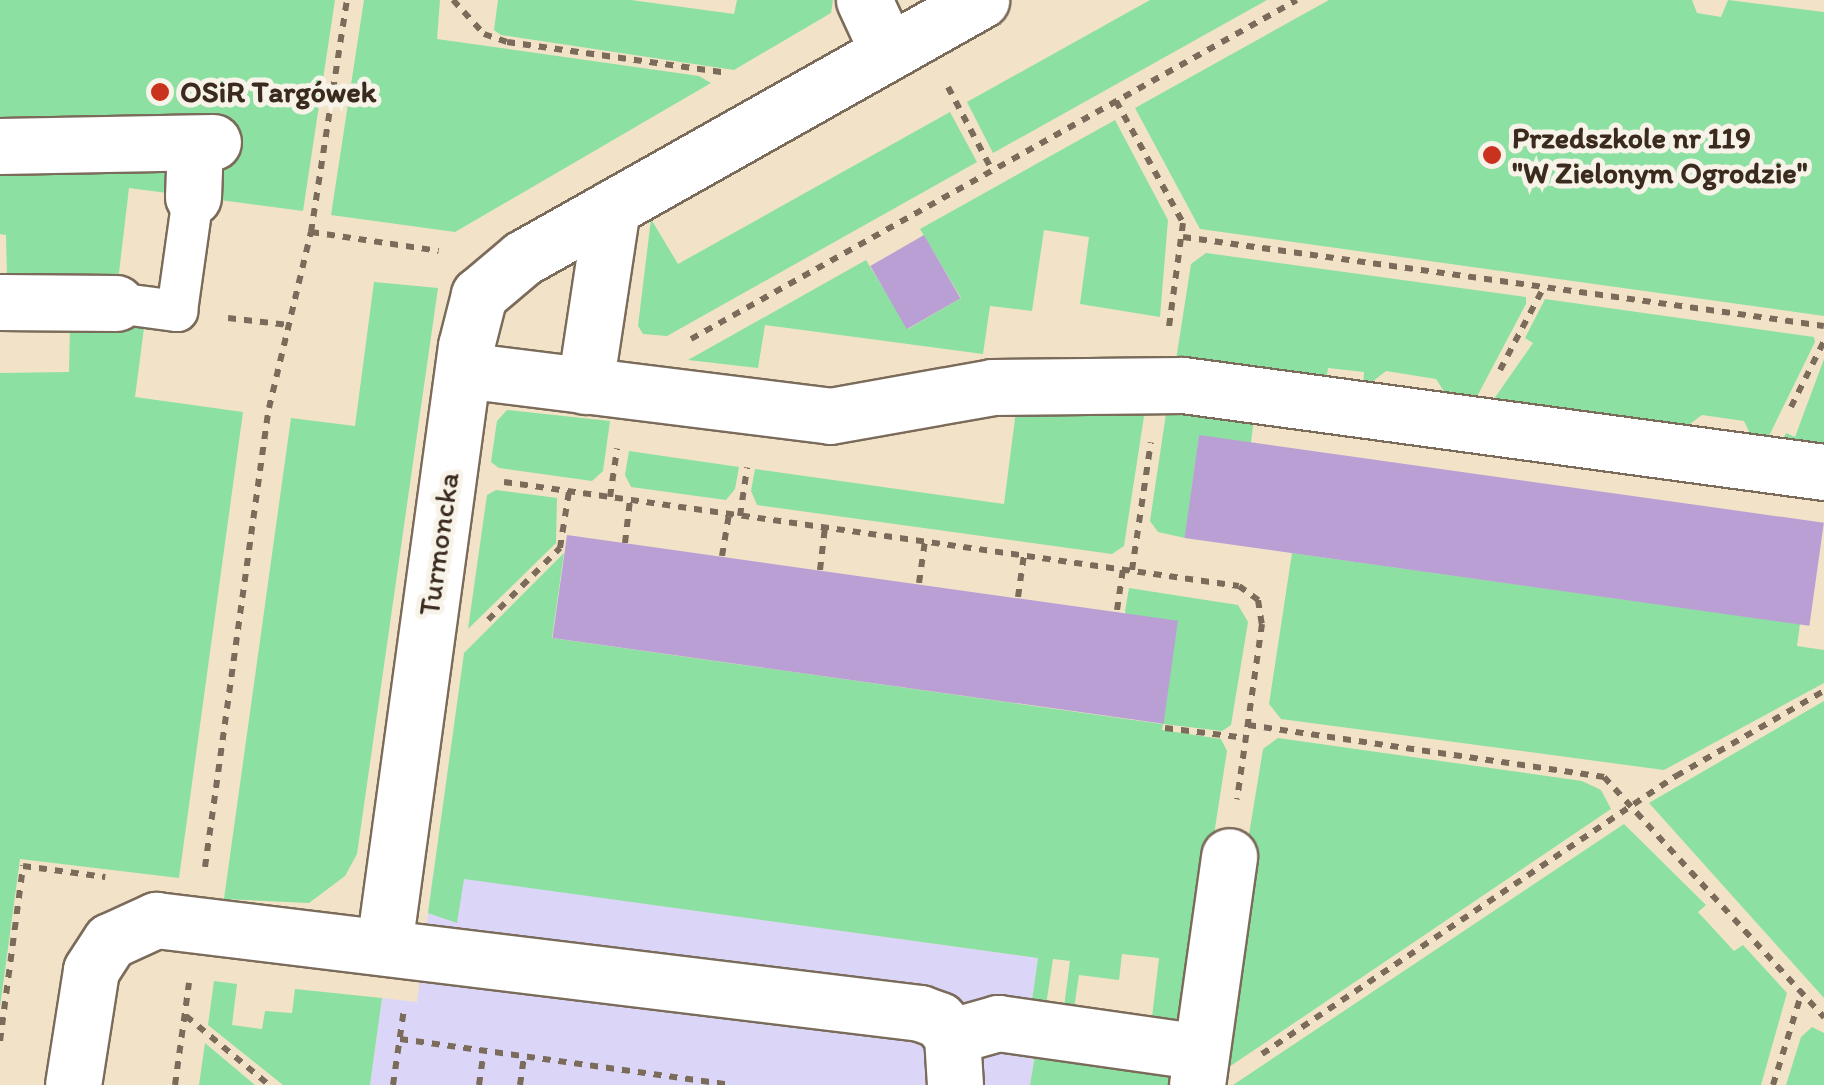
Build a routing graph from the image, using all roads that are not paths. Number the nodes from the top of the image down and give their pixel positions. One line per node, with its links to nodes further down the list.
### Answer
1 (864, 0): 3 (street)
2 (980, 0): 3 (street, Turmoncka)
3 (904, 43): 6 (street, Turmoncka)
4 (0, 146): 5 (street)
5 (194, 197): 8 (street)
6 (612, 208): 9 (street, Turmoncka); 10 (street)
7 (0, 302): 8 (street)
8 (116, 303)
9 (463, 370): 10 (street); 13 (street, Turmoncka)
10 (585, 386): 11 (street)
11 (1824, 472)
12 (1229, 856): 15 (street)
13 (398, 948): 14 (street); 16 (street)
14 (953, 1060): 15 (street)
15 (1215, 1067)
16 (73, 1085)

